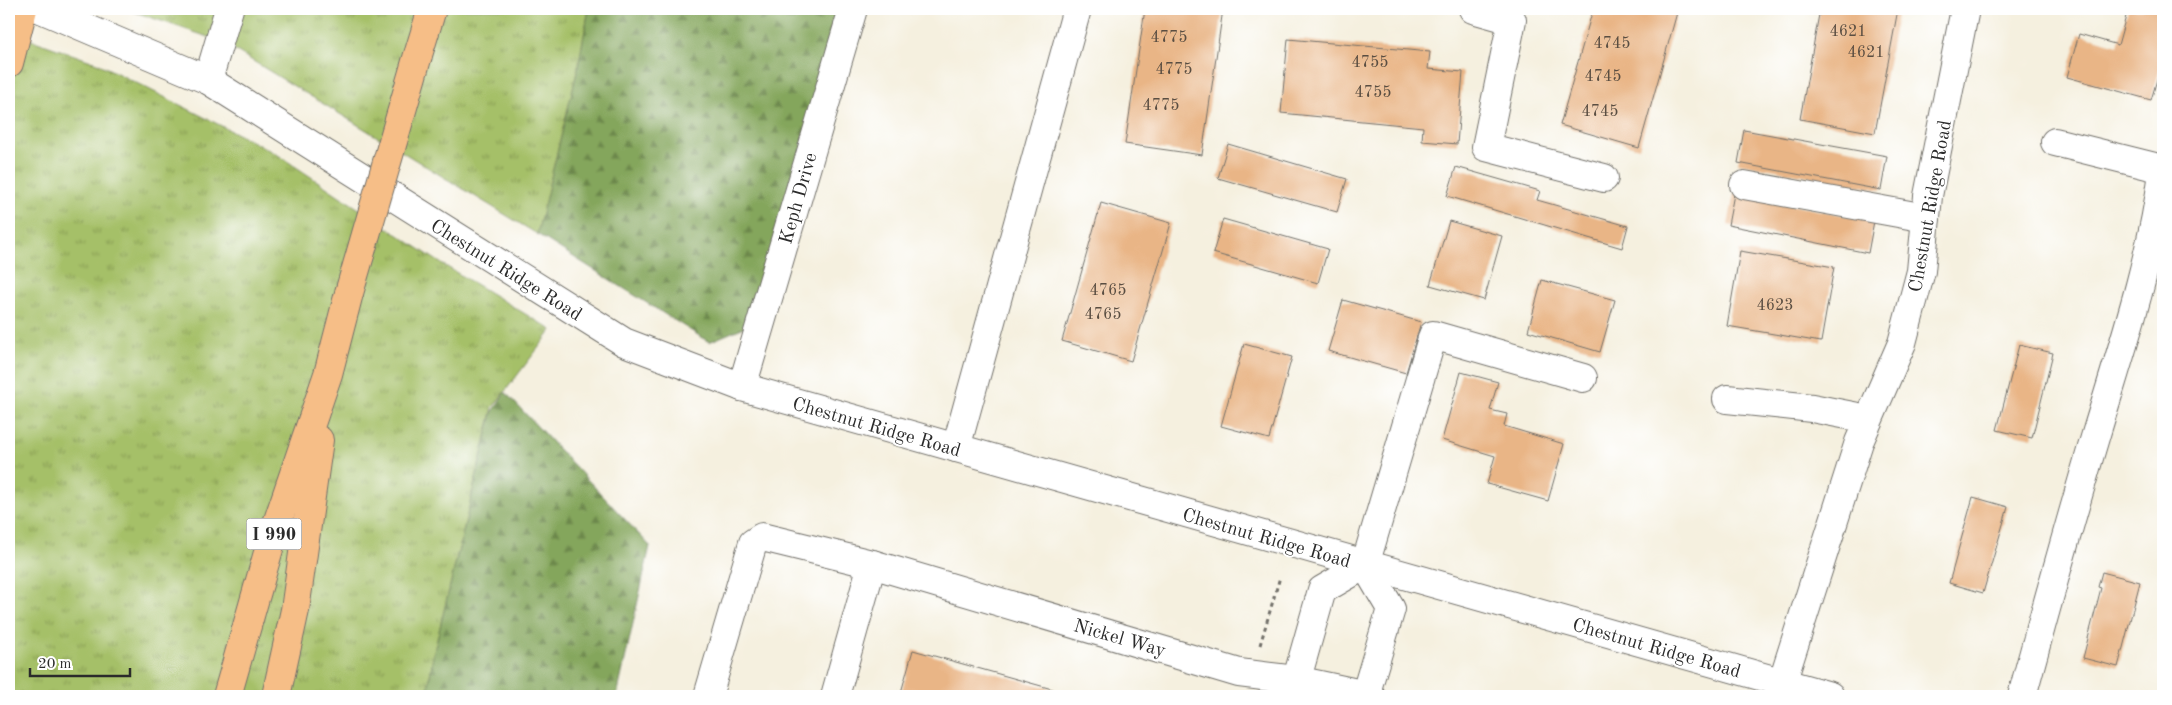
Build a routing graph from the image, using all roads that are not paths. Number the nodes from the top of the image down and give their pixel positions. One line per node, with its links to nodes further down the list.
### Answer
1 (23, 9): 10 (highway)
2 (41, 9): 11 (street, Chestnut Ridge Road)
3 (229, 9): 11 (street)
4 (432, 9): 18 (highway, I 990, bridge)
5 (852, 9): 20 (street, Keph Drive)
6 (1077, 9): 23 (street)
7 (1474, 9): 9 (street)
8 (1965, 9): 17 (street, Chestnut Ridge Road)
9 (1513, 14): 15 (street)
10 (9, 63)
11 (208, 80): 20 (street, Chestnut Ridge Road)
12 (2055, 142): 13 (street)
13 (2163, 170)
14 (2163, 174): 34 (street)
15 (1604, 178)
16 (1744, 185): 17 (street)
17 (1926, 218): 22 (street, Chestnut Ridge Road)
18 (328, 374): 28 (highway, I 990); 29 (highway)
19 (1583, 378): 25 (street)
20 (742, 387): 23 (street, Chestnut Ridge Road)
21 (1727, 399): 22 (street)
22 (1868, 419): 26 (street, Chestnut Ridge Road)
23 (956, 448): 25 (street, Chestnut Ridge Road)
24 (872, 564): 27 (street, Nickel Way); 30 (street, Nickel Way); 31 (street)
25 (1365, 565): 26 (street, Chestnut Ridge Road); 27 (street); 32 (street)
26 (1782, 683): 33 (street, Chestnut Ridge Road)
27 (1294, 688): 32 (street, Nickel Way)
28 (227, 696)
29 (276, 696)
30 (708, 696)
31 (835, 696)
32 (1367, 696)
33 (1830, 696)
34 (2022, 696)

